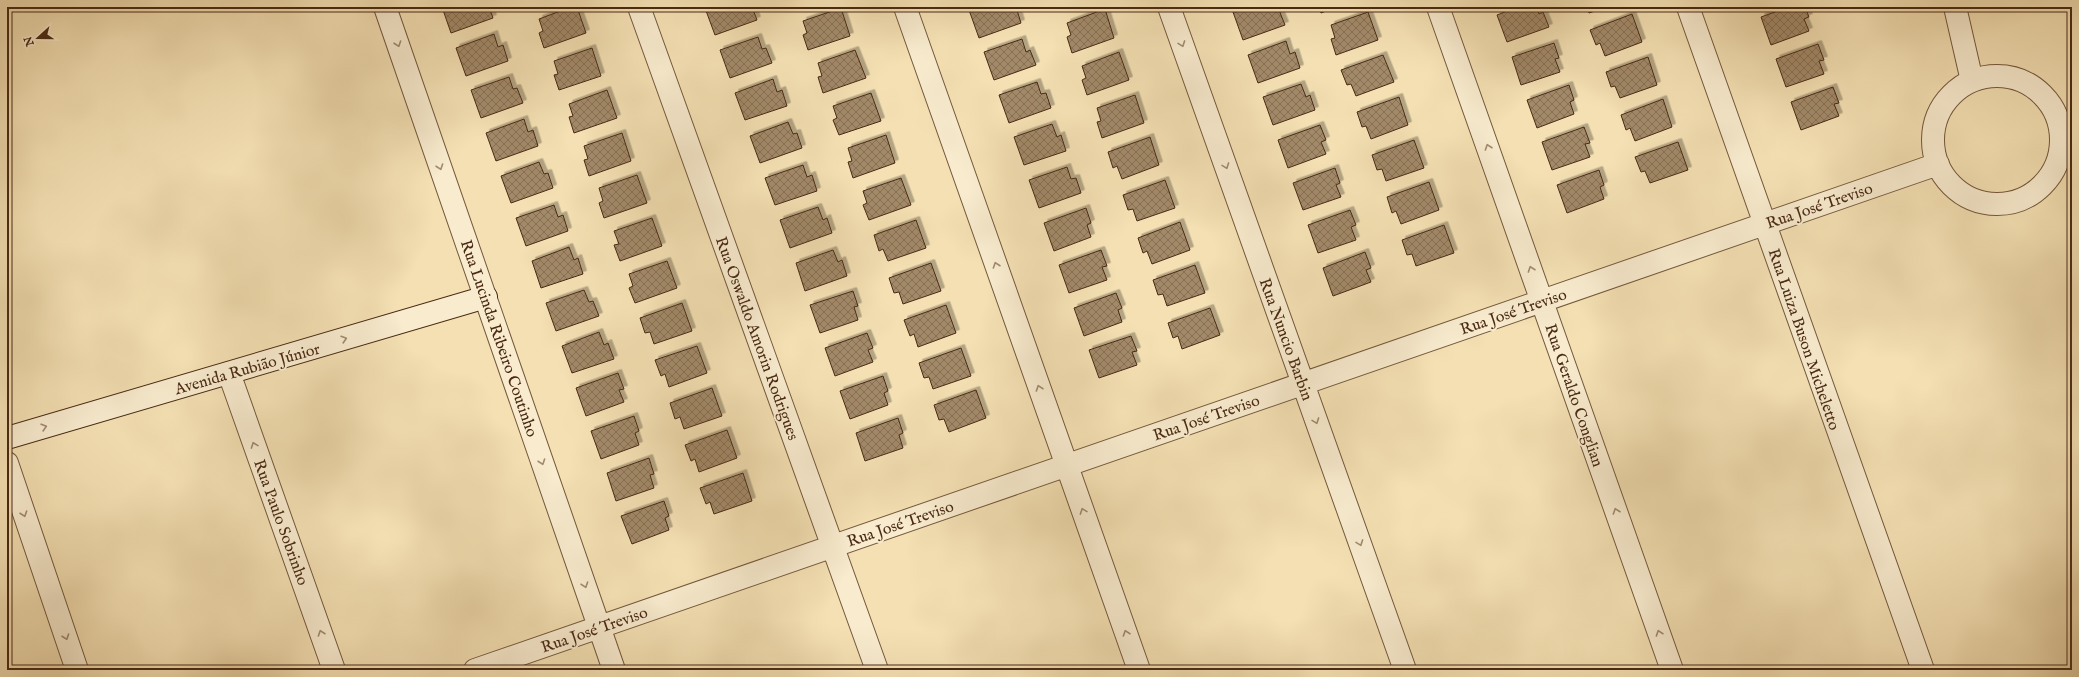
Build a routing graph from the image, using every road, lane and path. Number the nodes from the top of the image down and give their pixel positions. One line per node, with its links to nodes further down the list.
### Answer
1 (385, 7): 12 (street, Rua Lucinda Ribeiro Coutinho, one-way to 12)
2 (639, 7): 19 (street, Rua Oswaldo Amorin Rodrigues)
3 (905, 7): 18 (street, one-way to 3)
4 (1169, 7): 15 (street, Rua Nuncio Barbin, one-way to 15)
5 (1438, 7): 13 (street, Rua Geraldo Conglian, one-way to 5)
6 (1688, 7): 11 (street, Rua Luiza Buson Micheletto)
7 (1955, 7): 8 (street)
8 (1972, 80): 9 (street); 10 (street)
9 (2064, 115): 10 (street)
10 (1938, 164): 11 (street, Rua José Treviso)
11 (1765, 224): 13 (street, Rua José Treviso); 29 (street, Rua Luiza Buson Micheletto)
12 (486, 297): 14 (street, Avenida Rubião Júnior, one-way to 12); 20 (street, Rua Lucinda Ribeiro Coutinho, one-way to 20)
13 (1542, 301): 15 (street, Rua José Treviso); 28 (street, Rua Geraldo Conglian, one-way to 13)
14 (229, 373): 16 (street, Avenida Rubião Júnior, one-way to 14); 22 (street, Rua Paulo Sobrinho, one-way to 14)
15 (1303, 384): 18 (street, Rua José Treviso); 27 (street, Rua Nuncio Barbin, one-way to 27)
16 (7, 438)
17 (7, 464): 21 (street, one-way to 21)
18 (1066, 465): 19 (street, Rua José Treviso); 26 (street, one-way to 18)
19 (832, 546): 20 (street, Rua José Treviso); 25 (street, Rua Oswaldo Amorin Rodrigues)
20 (599, 627): 23 (street, Rua José Treviso); 24 (street, Rua Lucinda Ribeiro Coutinho)
21 (77, 670)
22 (334, 670)
23 (475, 670)
24 (614, 670)
25 (877, 670)
26 (1139, 670)
27 (1405, 670)
28 (1672, 670)
29 (1923, 670)

